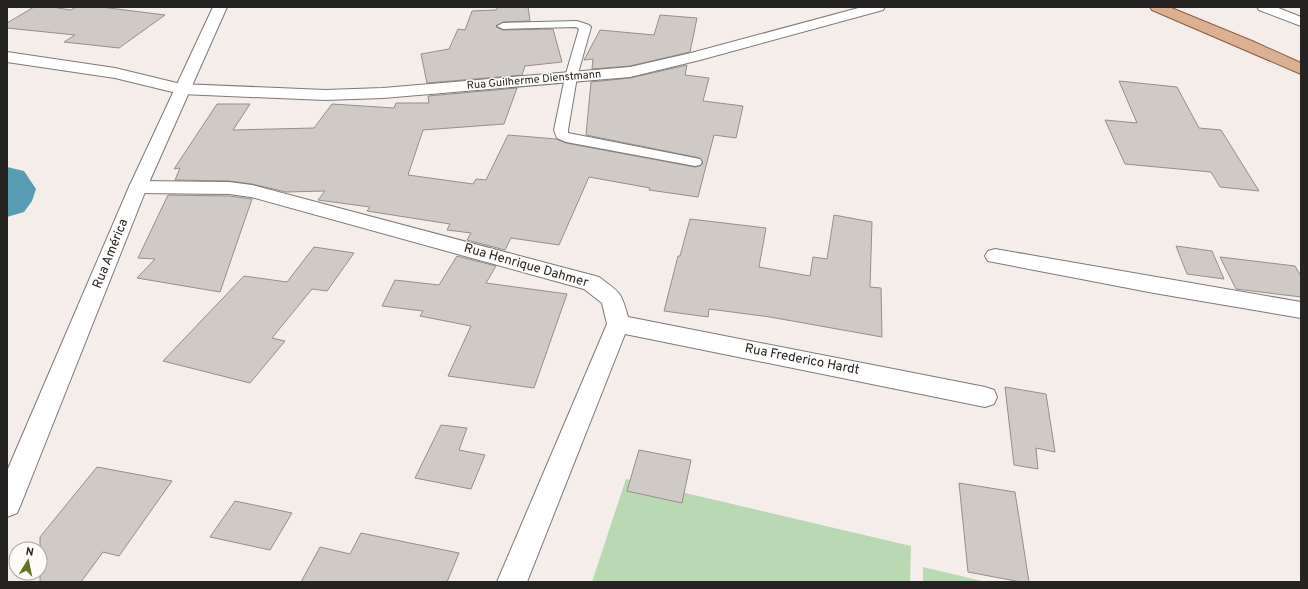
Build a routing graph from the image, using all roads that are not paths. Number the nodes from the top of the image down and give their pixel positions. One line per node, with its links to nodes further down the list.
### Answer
1 (220, 7): 10 (street, Rua América)
2 (878, 7): 9 (street, Rua Guilherme Dienstmann)
3 (1157, 7): 8 (main road)
4 (1264, 7): 5 (street)
5 (1301, 22)
6 (503, 26): 9 (lane)
7 (7, 57): 10 (street, Rua Guilherme Dienstmann)
8 (1301, 69)
9 (571, 77): 10 (street, Rua Guilherme Dienstmann); 11 (lane)
10 (181, 89): 12 (street, Rua América)
11 (695, 162)
12 (138, 186): 15 (street, Rua Henrique Dahmer); 17 (street, Rua América)
13 (995, 256): 14 (street)
14 (1301, 310)
15 (618, 324): 16 (street, Rua Frederico Hardt); 18 (street)
16 (985, 397)
17 (7, 504)
18 (512, 582)

